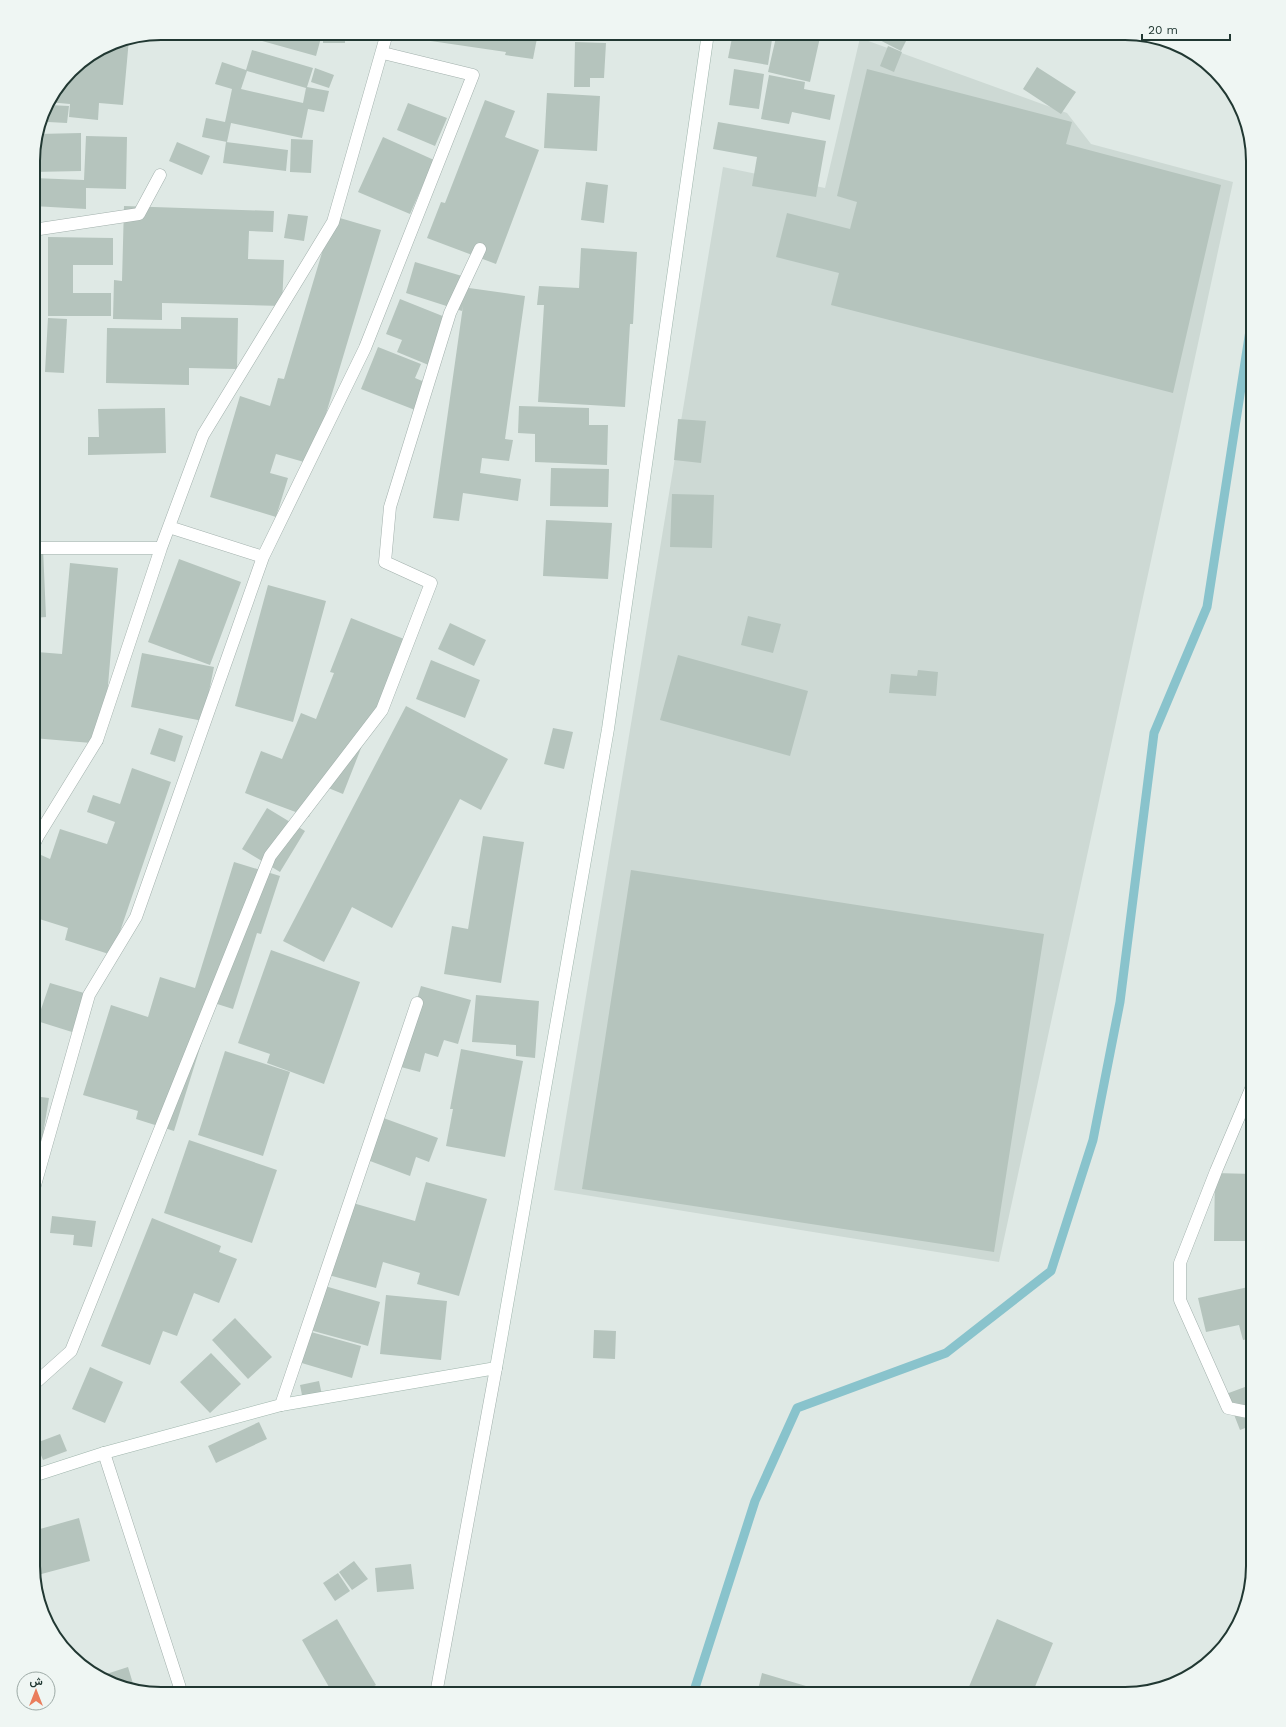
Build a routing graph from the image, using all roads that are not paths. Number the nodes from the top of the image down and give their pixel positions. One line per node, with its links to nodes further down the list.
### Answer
1 (386, 40): 3 (street)
2 (707, 40): 15 (street)
3 (383, 53): 7 (street); 10 (street)
4 (160, 175): 5 (street)
5 (40, 229)
6 (480, 249): 16 (street)
7 (169, 527): 9 (street); 10 (street)
8 (40, 548): 9 (street)
9 (161, 548): 11 (street)
10 (263, 557): 14 (street)
11 (40, 830)
12 (417, 1003): 17 (street)
13 (1246, 1100): 18 (street)
14 (40, 1167)
15 (496, 1368): 17 (street); 22 (street)
16 (40, 1379)
17 (281, 1405): 19 (street)
18 (1246, 1412)
19 (104, 1453): 20 (street); 21 (street)
20 (40, 1474)
21 (180, 1687)
22 (437, 1687)

